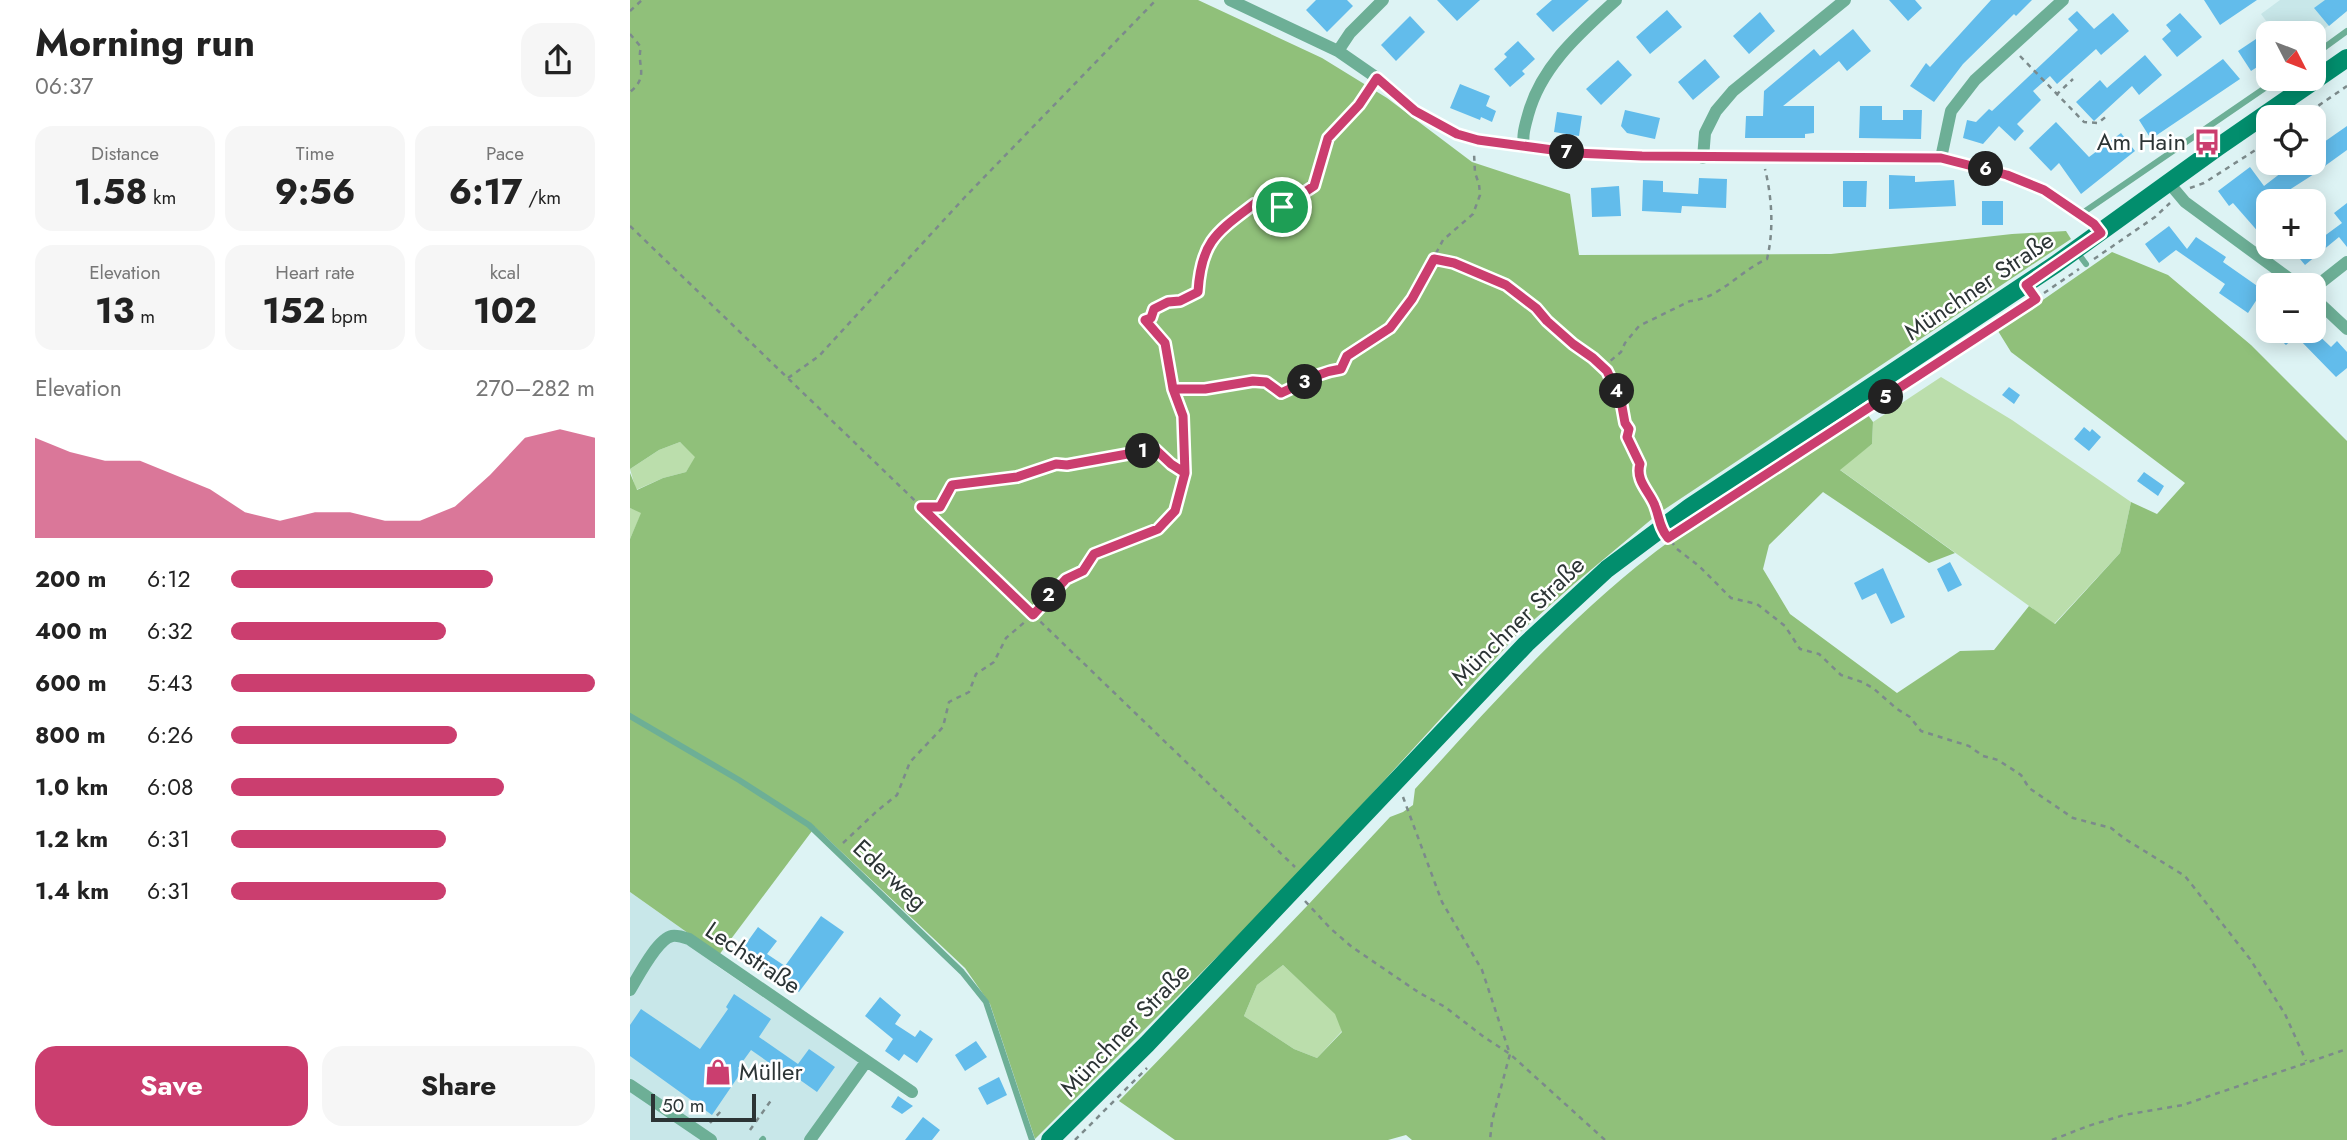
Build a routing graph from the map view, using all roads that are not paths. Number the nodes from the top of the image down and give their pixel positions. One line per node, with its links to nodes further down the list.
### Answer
1 (1230, 0): 8 (street)
2 (1383, 0): 8 (street)
3 (1616, 0): 11 (street)
4 (1845, 0): 12 (street)
5 (2063, 0): 13 (street)
6 (2347, 31): 7 (lane)
7 (2326, 46)
8 (1338, 51): 11 (street)
9 (2347, 58): 14 (main road, Münchner Straße)
10 (2261, 91): 15 (lane)
11 (1524, 147): 12 (street)
12 (1703, 158): 13 (street)
13 (1941, 158): 15 (street)
14 (2174, 189): 16 (main road, Münchner Straße); 18 (street)
15 (2080, 215): 16 (street)
16 (2101, 233): 30 (main road, Münchner Straße)
17 (2347, 262): 19 (street)
18 (2282, 273)
19 (2326, 279)
20 (2326, 309): 21 (street)
21 (2347, 329)
22 (630, 716): 29 (lane, Ederweg)
23 (630, 990): 24 (street, Lechstraße)
24 (866, 1062): 26 (street, Lechstraße); 28 (street)
25 (630, 1085): 27 (street)
26 (912, 1092)
27 (707, 1137)
28 (810, 1140)
29 (1032, 1140)
30 (1050, 1140)

